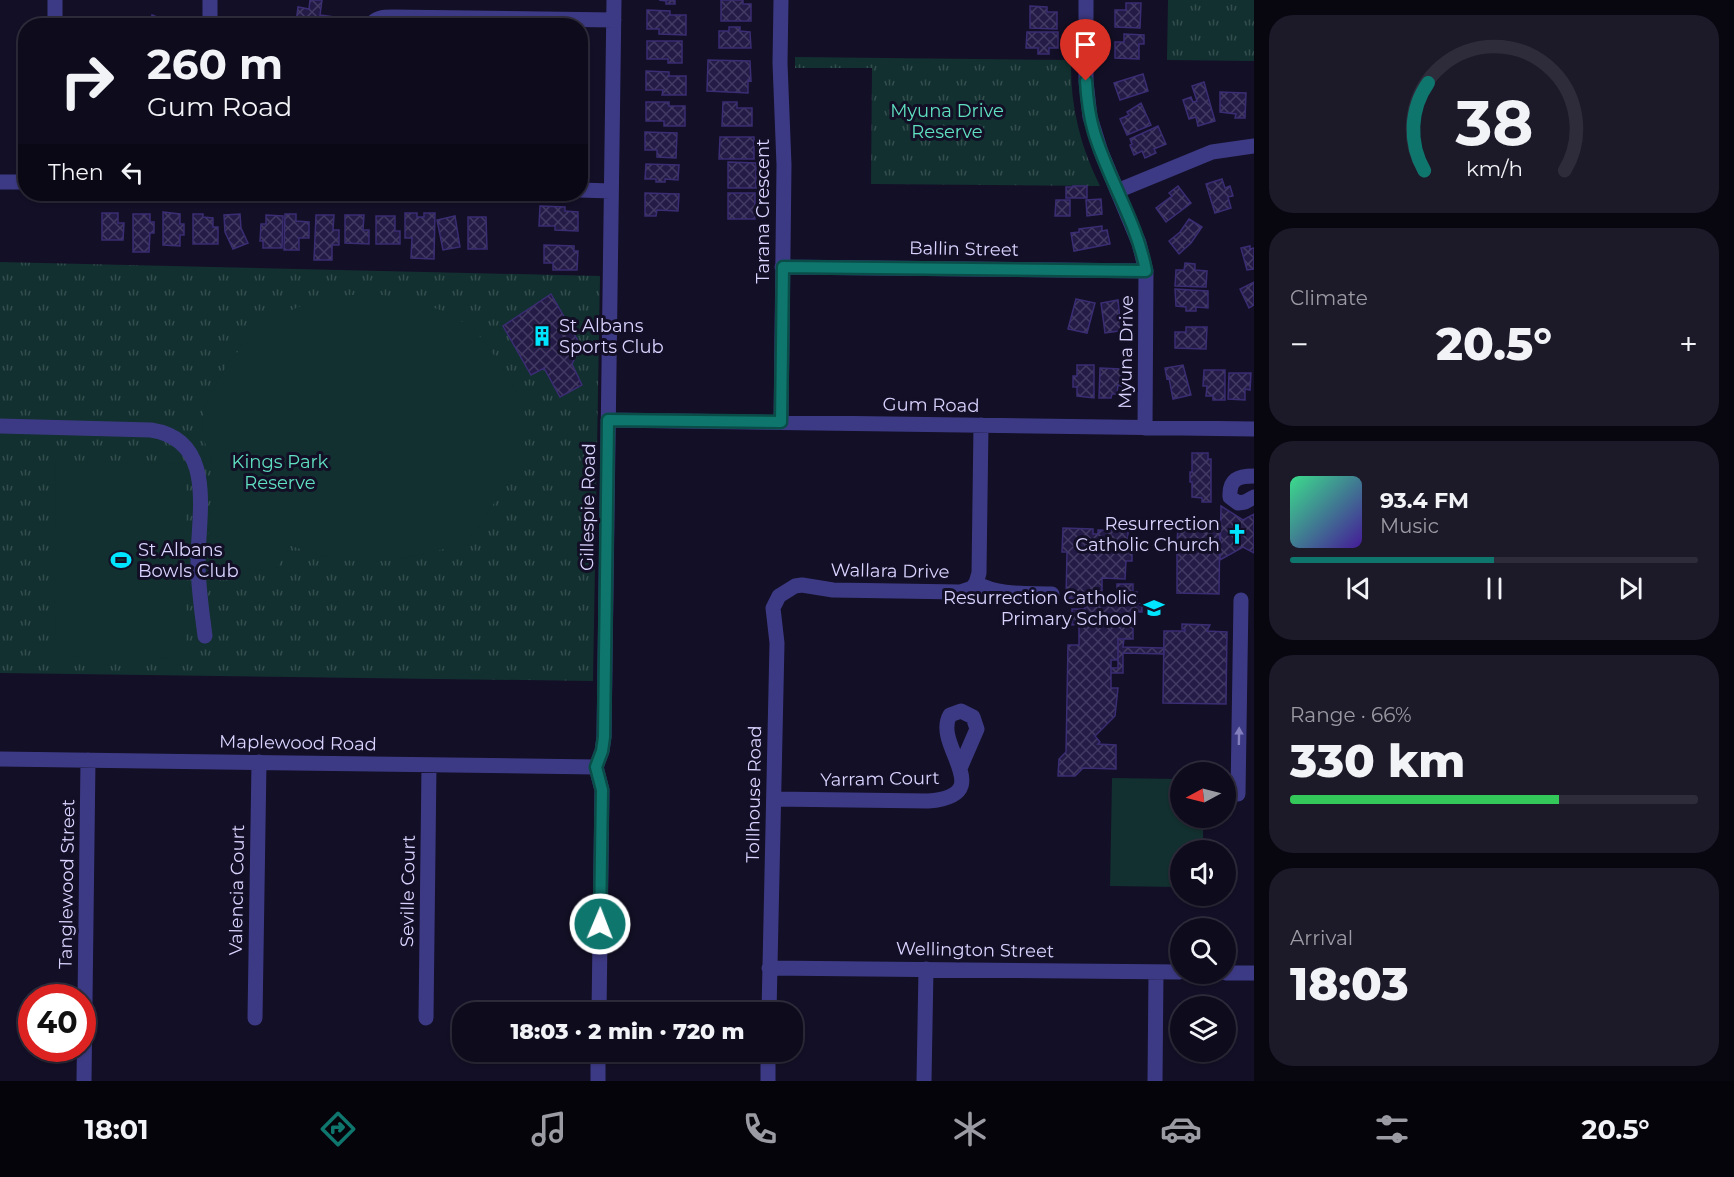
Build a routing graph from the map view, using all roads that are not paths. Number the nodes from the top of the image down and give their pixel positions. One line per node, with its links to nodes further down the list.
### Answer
1 (55, 0): 6 (street)
2 (210, 0): 7 (street)
3 (614, 0): 11 (street, Gillespie Road)
4 (781, 0): 18 (street, Tarana Crescent)
5 (1086, 0): 17 (street, Myuna Drive)
6 (55, 18)
7 (210, 18)
8 (379, 18): 9 (street)
9 (467, 18)
10 (588, 20): 11 (street)
11 (614, 20): 16 (street, Gillespie Road)
12 (1254, 146): 17 (street)
13 (0, 182): 14 (street)
14 (18, 182)
15 (588, 190): 16 (street)
16 (612, 190): 20 (street, Gillespie Road)
17 (1117, 191): 19 (street, Myuna Drive)
18 (783, 267): 19 (street, Ballin Street); 21 (street, Tarana Crescent)
19 (1146, 271): 24 (street, Myuna Drive)
20 (608, 420): 21 (street, Gum Road); 38 (street, Gillespie Road)
21 (781, 422): 22 (street, Gum Road)
22 (981, 425): 24 (street, Gum Road); 28 (street)
23 (0, 426): 32 (street)
24 (1145, 428): 25 (street, Gum Road)
25 (1254, 429)
26 (1254, 476): 27 (street)
27 (1254, 497)
28 (976, 583): 29 (street, Wallara Drive); 30 (street)
29 (795, 586): 40 (street, Tollhouse Road)
30 (1052, 594)
31 (1241, 600): 39 (street, one-way to 31)
32 (205, 636)
33 (0, 759): 34 (street, Maplewood Road)
34 (88, 760): 35 (street, Maplewood Road); 53 (street, Tanglewood Street)
35 (259, 762): 36 (street, Maplewood Road); 49 (street, Valencia Court)
36 (429, 765): 38 (street, Maplewood Road); 50 (street, Seville Court)
37 (961, 766): 40 (street, Yarram Court)
38 (596, 767): 47 (street, Gillespie Road)
39 (1238, 794)
40 (774, 799): 41 (street, Tollhouse Road)
41 (769, 968): 42 (street, Wellington Street); 48 (street, Tollhouse Road)
42 (926, 969): 43 (street, Wellington Street); 56 (street)
43 (1156, 972): 44 (street, Wellington Street); 57 (street)
44 (1170, 972)
45 (1236, 973): 46 (street)
46 (1254, 973)
47 (598, 1002)
48 (769, 1002)
49 (255, 1018)
50 (426, 1018)
51 (598, 1062): 54 (street)
52 (768, 1062): 55 (street)
53 (84, 1081)
54 (598, 1081)
55 (768, 1081)
56 (924, 1081)
57 (1155, 1081)

